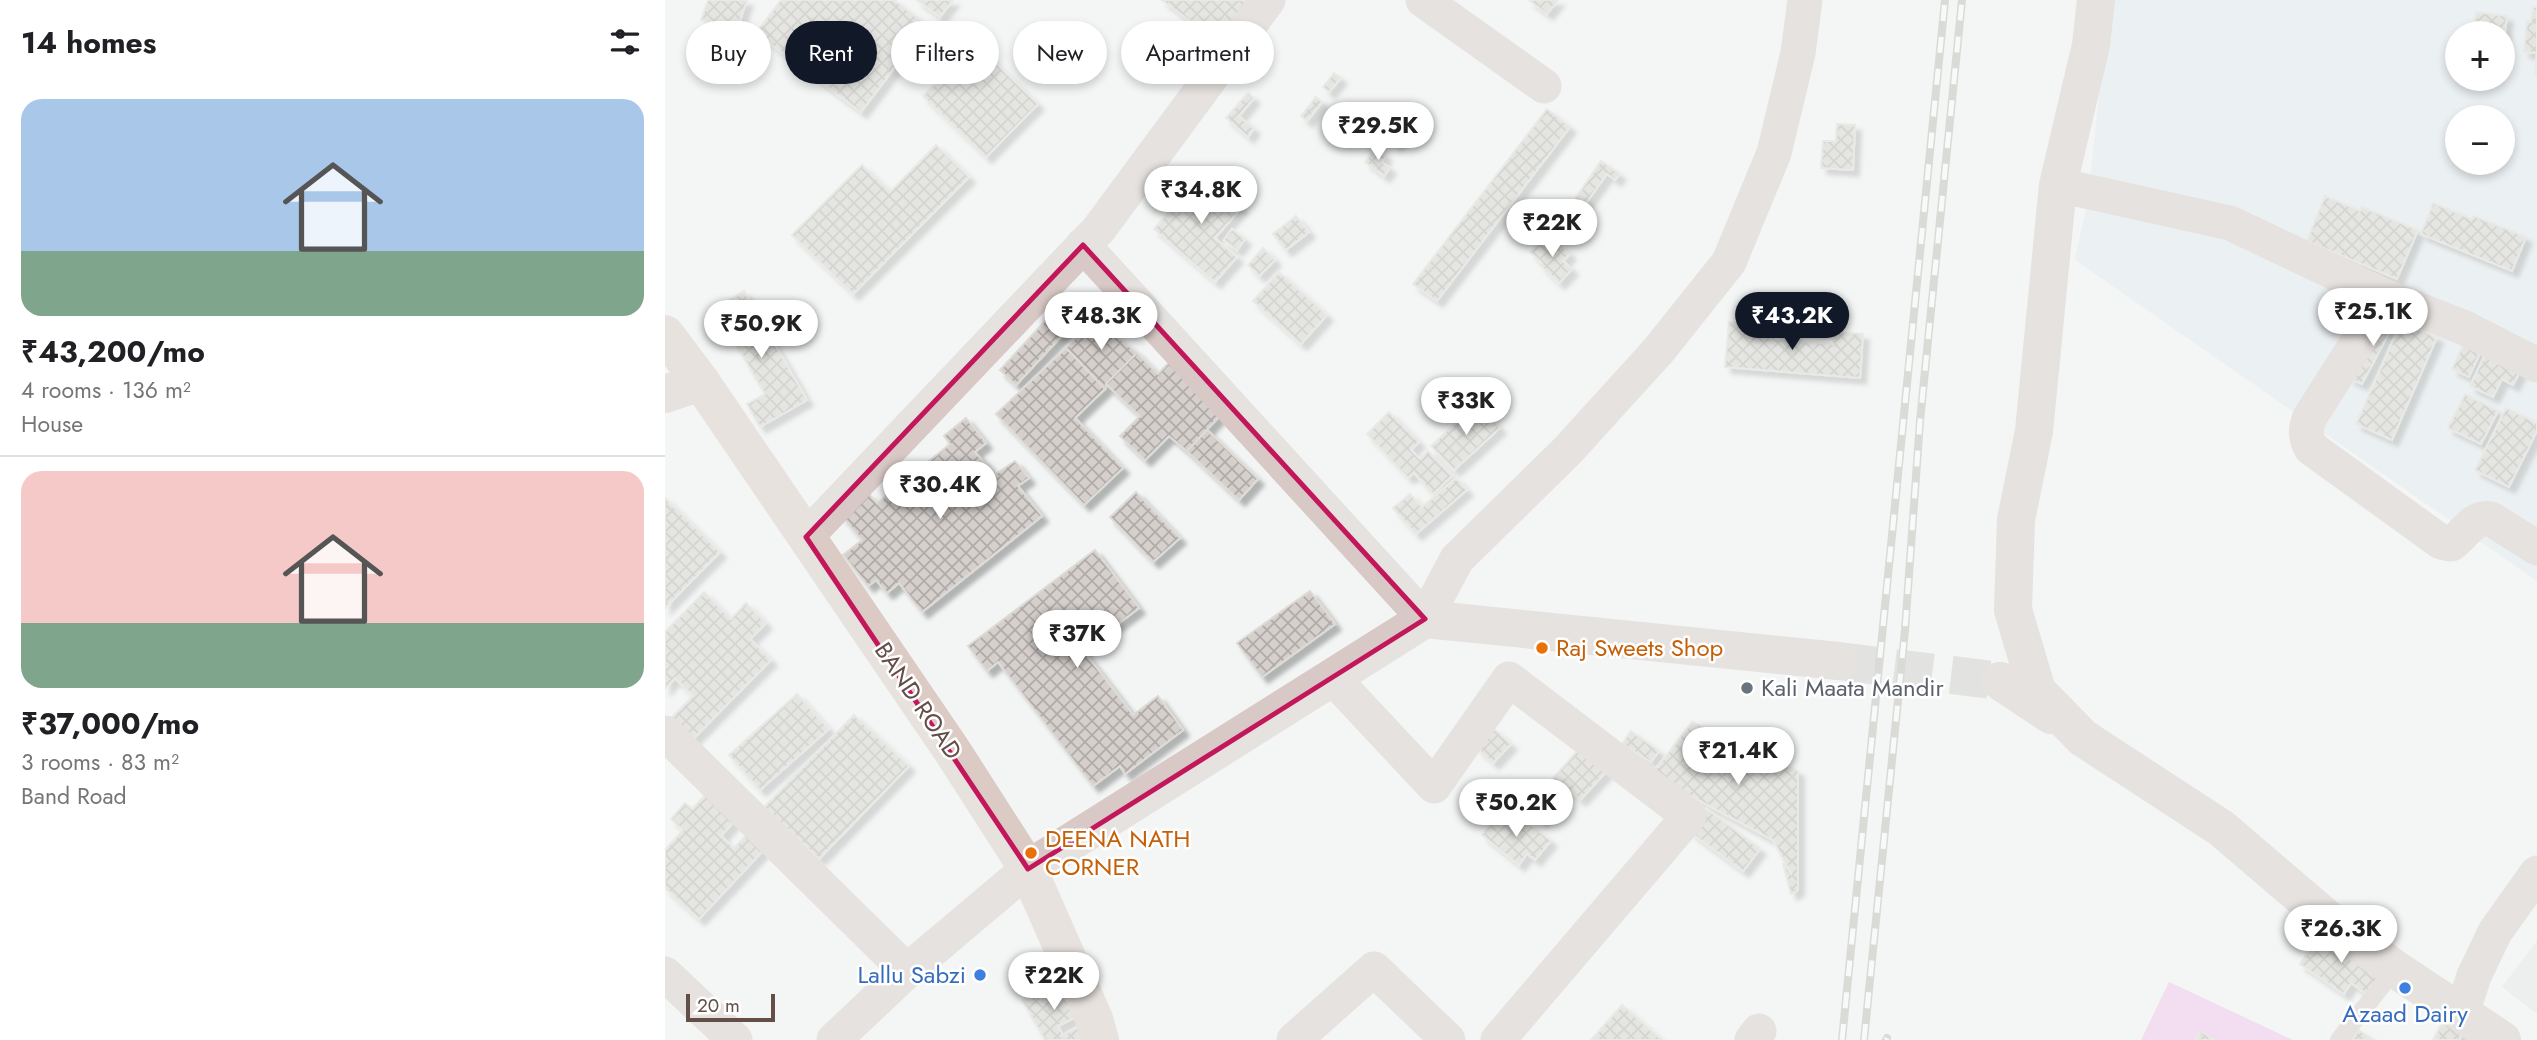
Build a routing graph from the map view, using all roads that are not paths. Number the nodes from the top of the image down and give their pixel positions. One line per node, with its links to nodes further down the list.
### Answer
1 (1268, 0): 7 (street)
2 (1423, 0): 5 (street)
3 (1805, 0): 15 (street)
4 (2096, 0): 6 (street)
5 (1545, 86)
6 (2058, 185): 8 (street); 20 (street)
7 (1083, 245): 13 (street); 15 (street)
8 (2386, 297): 10 (street); 14 (street)
9 (665, 334): 11 (main road, BAND ROAD)
10 (2537, 365)
11 (701, 382): 12 (street); 13 (main road, BAND ROAD)
12 (665, 394)
13 (806, 537): 21 (main road, BAND ROAD)
14 (2537, 548)
15 (1425, 619): 16 (street); 17 (street)
16 (1838, 661)
17 (1332, 677): 21 (street); 27 (street)
18 (2000, 681): 20 (street)
19 (665, 733): 24 (street)
20 (2083, 738): 23 (street)
21 (1028, 869): 24 (street); 30 (main road, BAND ROAD)
22 (2537, 873): 26 (street)
23 (2395, 969): 26 (street); 33 (lane)
24 (907, 971): 29 (street)
25 (665, 974): 28 (street)
26 (2462, 1013): 34 (street)
27 (1511, 1036)
28 (735, 1040)
29 (834, 1040)
30 (1100, 1040)
31 (1294, 1040): 32 (street)
32 (1448, 1040)
33 (2339, 1040)
34 (2502, 1040)

